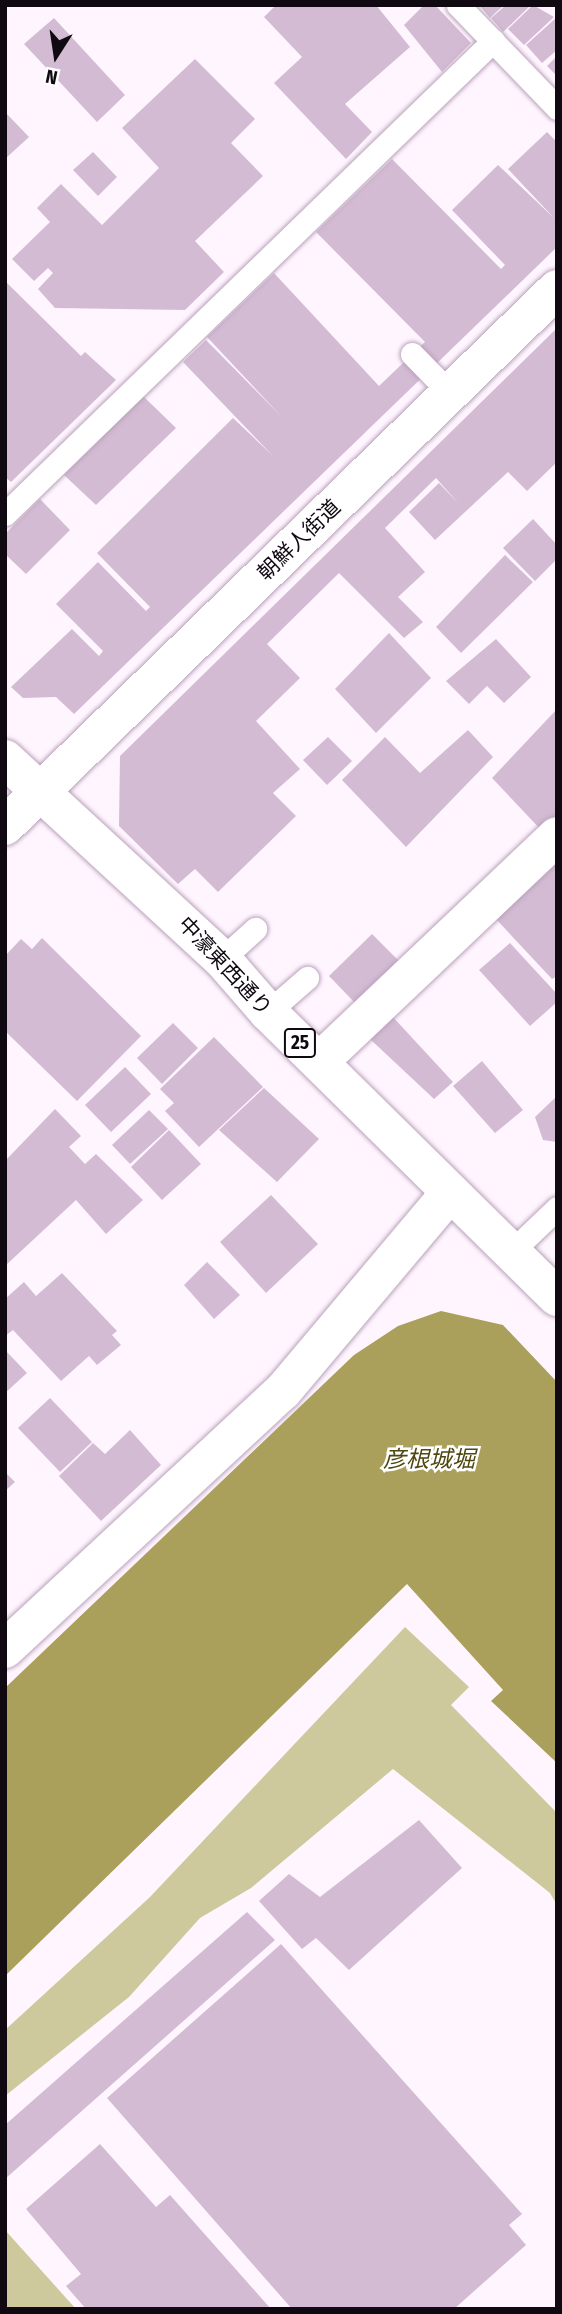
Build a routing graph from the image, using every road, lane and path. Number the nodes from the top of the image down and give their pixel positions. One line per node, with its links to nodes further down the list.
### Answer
1 (458, 5): 2 (lane)
2 (493, 41): 3 (lane); 7 (lane)
3 (557, 108)
4 (557, 289): 6 (street, 朝鮮人街道)
5 (412, 354): 6 (lane)
6 (450, 393): 9 (street, 朝鮮人街道)
7 (5, 513)
8 (5, 759): 9 (street, 中濠東西通り / 25)
9 (41, 792): 10 (street, 朝鮮人街道); 13 (street, 中濠東西通り / 25)
10 (5, 826)
11 (557, 835): 16 (street)
12 (255, 929): 13 (lane)
13 (222, 959): 15 (street, 中濠東西通り / 25)
14 (307, 978): 15 (lane)
15 (268, 1012): 16 (street, 中濠東西通り / 25)
16 (319, 1062): 17 (street, 中濠東西通り / 25)
17 (450, 1193): 19 (street, 中濠東西通り / 25); 21 (street)
18 (557, 1209): 19 (lane)
19 (512, 1251): 20 (street, 中濠東西通り / 25)
20 (557, 1297)
21 (5, 1649)

